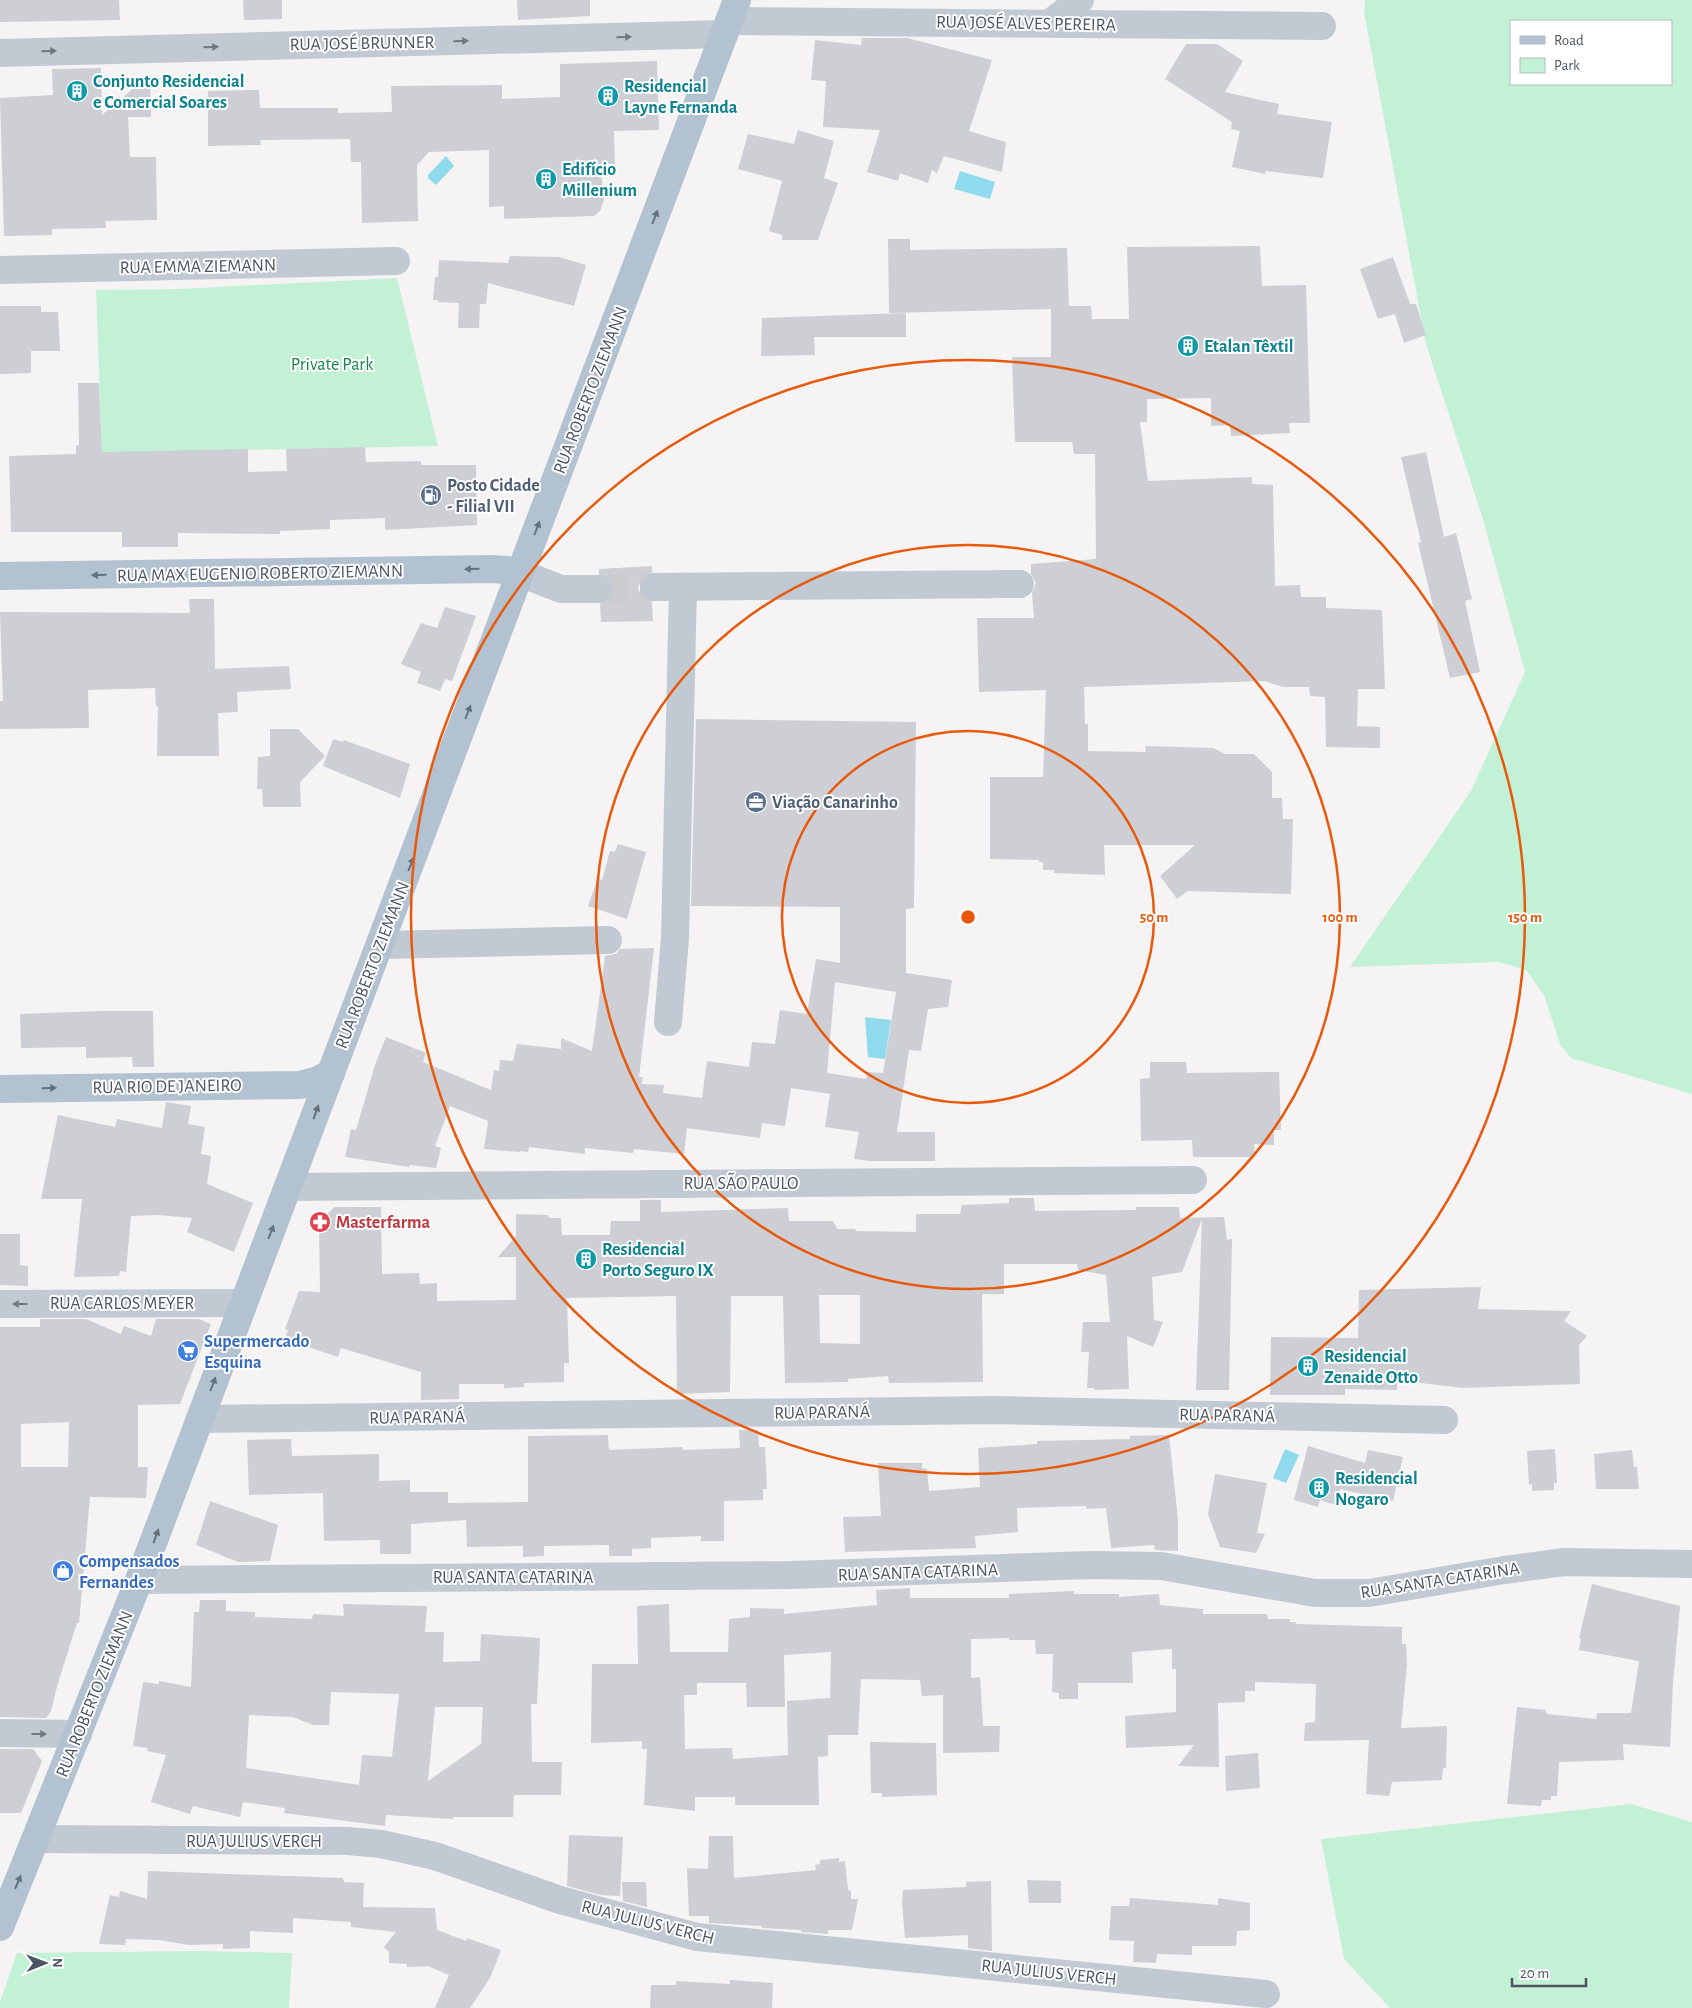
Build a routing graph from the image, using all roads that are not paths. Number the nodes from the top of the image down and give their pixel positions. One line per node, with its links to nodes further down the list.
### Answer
1 (1080, 0): 3 (street)
2 (731, 18): 3 (street, RUA JOSÉ ALVES PEREIRA); 5 (street, RUA JOSÉ BRUNNER, one-way to 2); 8 (main road, RUA ROBERTO ZIEMANN, one-way to 2)
3 (1050, 23): 4 (street, RUA JOSÉ ALVES PEREIRA)
4 (1322, 26)
5 (0, 53)
6 (396, 261): 7 (street, RUA EMMA ZIEMANN)
7 (0, 270)
8 (520, 574): 9 (main road, RUA MAX EUGENIO ROBERTO ZIEMANN, one-way to 9); 13 (street); 15 (main road, RUA ROBERTO ZIEMANN, one-way to 8)
9 (0, 576)
10 (1020, 584): 11 (street)
11 (684, 587): 12 (street); 16 (street)
12 (654, 588)
13 (598, 589)
14 (608, 940): 15 (street)
15 (380, 945): 17 (main road, RUA ROBERTO ZIEMANN)
16 (668, 1022)
17 (331, 1073): 18 (main road, RUA RIO DE JANEIRO, one-way to 17); 20 (main road, RUA ROBERTO ZIEMANN, one-way to 17)
18 (0, 1089)
19 (1193, 1180): 20 (street, RUA SÃO PAULO)
20 (289, 1186): 21 (main road, RUA ROBERTO ZIEMANN, one-way to 20)
21 (243, 1303): 22 (street, RUA CARLOS MEYER, one-way to 22); 23 (main road, RUA ROBERTO ZIEMANN, one-way to 21)
22 (0, 1304)
23 (200, 1419): 24 (street, RUA PARANÁ); 26 (main road, RUA ROBERTO ZIEMANN, one-way to 23)
24 (1444, 1420)
25 (1692, 1564): 26 (street, RUA SANTA CATARINA)
26 (140, 1580): 28 (main road, RUA ROBERTO ZIEMANN)
27 (0, 1733): 28 (street, one-way to 28)
28 (78, 1734): 29 (main road, RUA ROBERTO ZIEMANN)
29 (36, 1839): 30 (main road, RUA ROBERTO ZIEMANN, one-way to 29); 31 (street, RUA JULIUS VERCH)
30 (0, 1927)
31 (1266, 1994)

